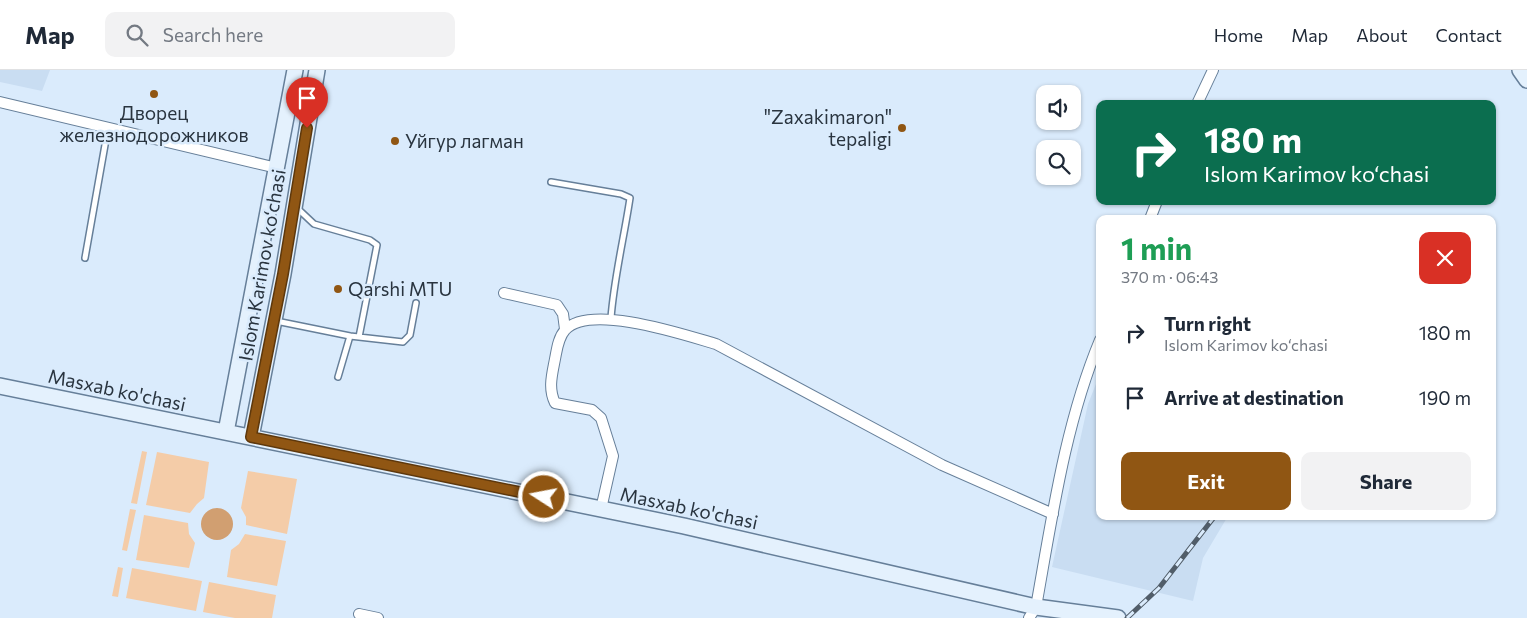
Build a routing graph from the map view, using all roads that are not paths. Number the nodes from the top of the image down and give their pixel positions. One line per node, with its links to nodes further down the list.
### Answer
1 (295, 70): 9 (main road, Islom Karimov ko‘chasi)
2 (317, 70): 11 (main road, Islom Karimov ko‘chasi)
3 (1213, 70): 6 (street)
4 (1520, 70): 5 (main road)
5 (1527, 80)
6 (1199, 100)
7 (0, 102): 8 (street)
8 (108, 128): 9 (street); 12 (lane)
9 (277, 168): 23 (main road, Islom Karimov ko‘chasi)
10 (550, 182): 15 (lane)
11 (294, 205): 16 (main road, Islom Karimov ko‘chasi); 19 (lane)
12 (85, 258)
13 (504, 292): 17 (street)
14 (416, 304): 19 (lane)
15 (611, 318): 17 (street); 26 (street)
16 (274, 320): 18 (lane); 24 (main road, Islom Karimov ko‘chasi)
17 (566, 329): 25 (street)
18 (350, 336): 19 (lane); 21 (lane)
19 (359, 337)
20 (1096, 352): 26 (street)
21 (338, 377)
22 (0, 386): 23 (main road, Masxab ko'chasi)
23 (226, 432): 24 (main road, Masxab ko'chasi)
24 (251, 437): 25 (main road, Masxab ko'chasi)
25 (601, 509): 27 (main road, Masxab ko'chasi)
26 (1053, 514): 27 (street)
27 (1033, 613): 30 (main road, Masxab ko'chasi)
28 (359, 614): 29 (street)
29 (378, 618)
30 (1118, 618)

